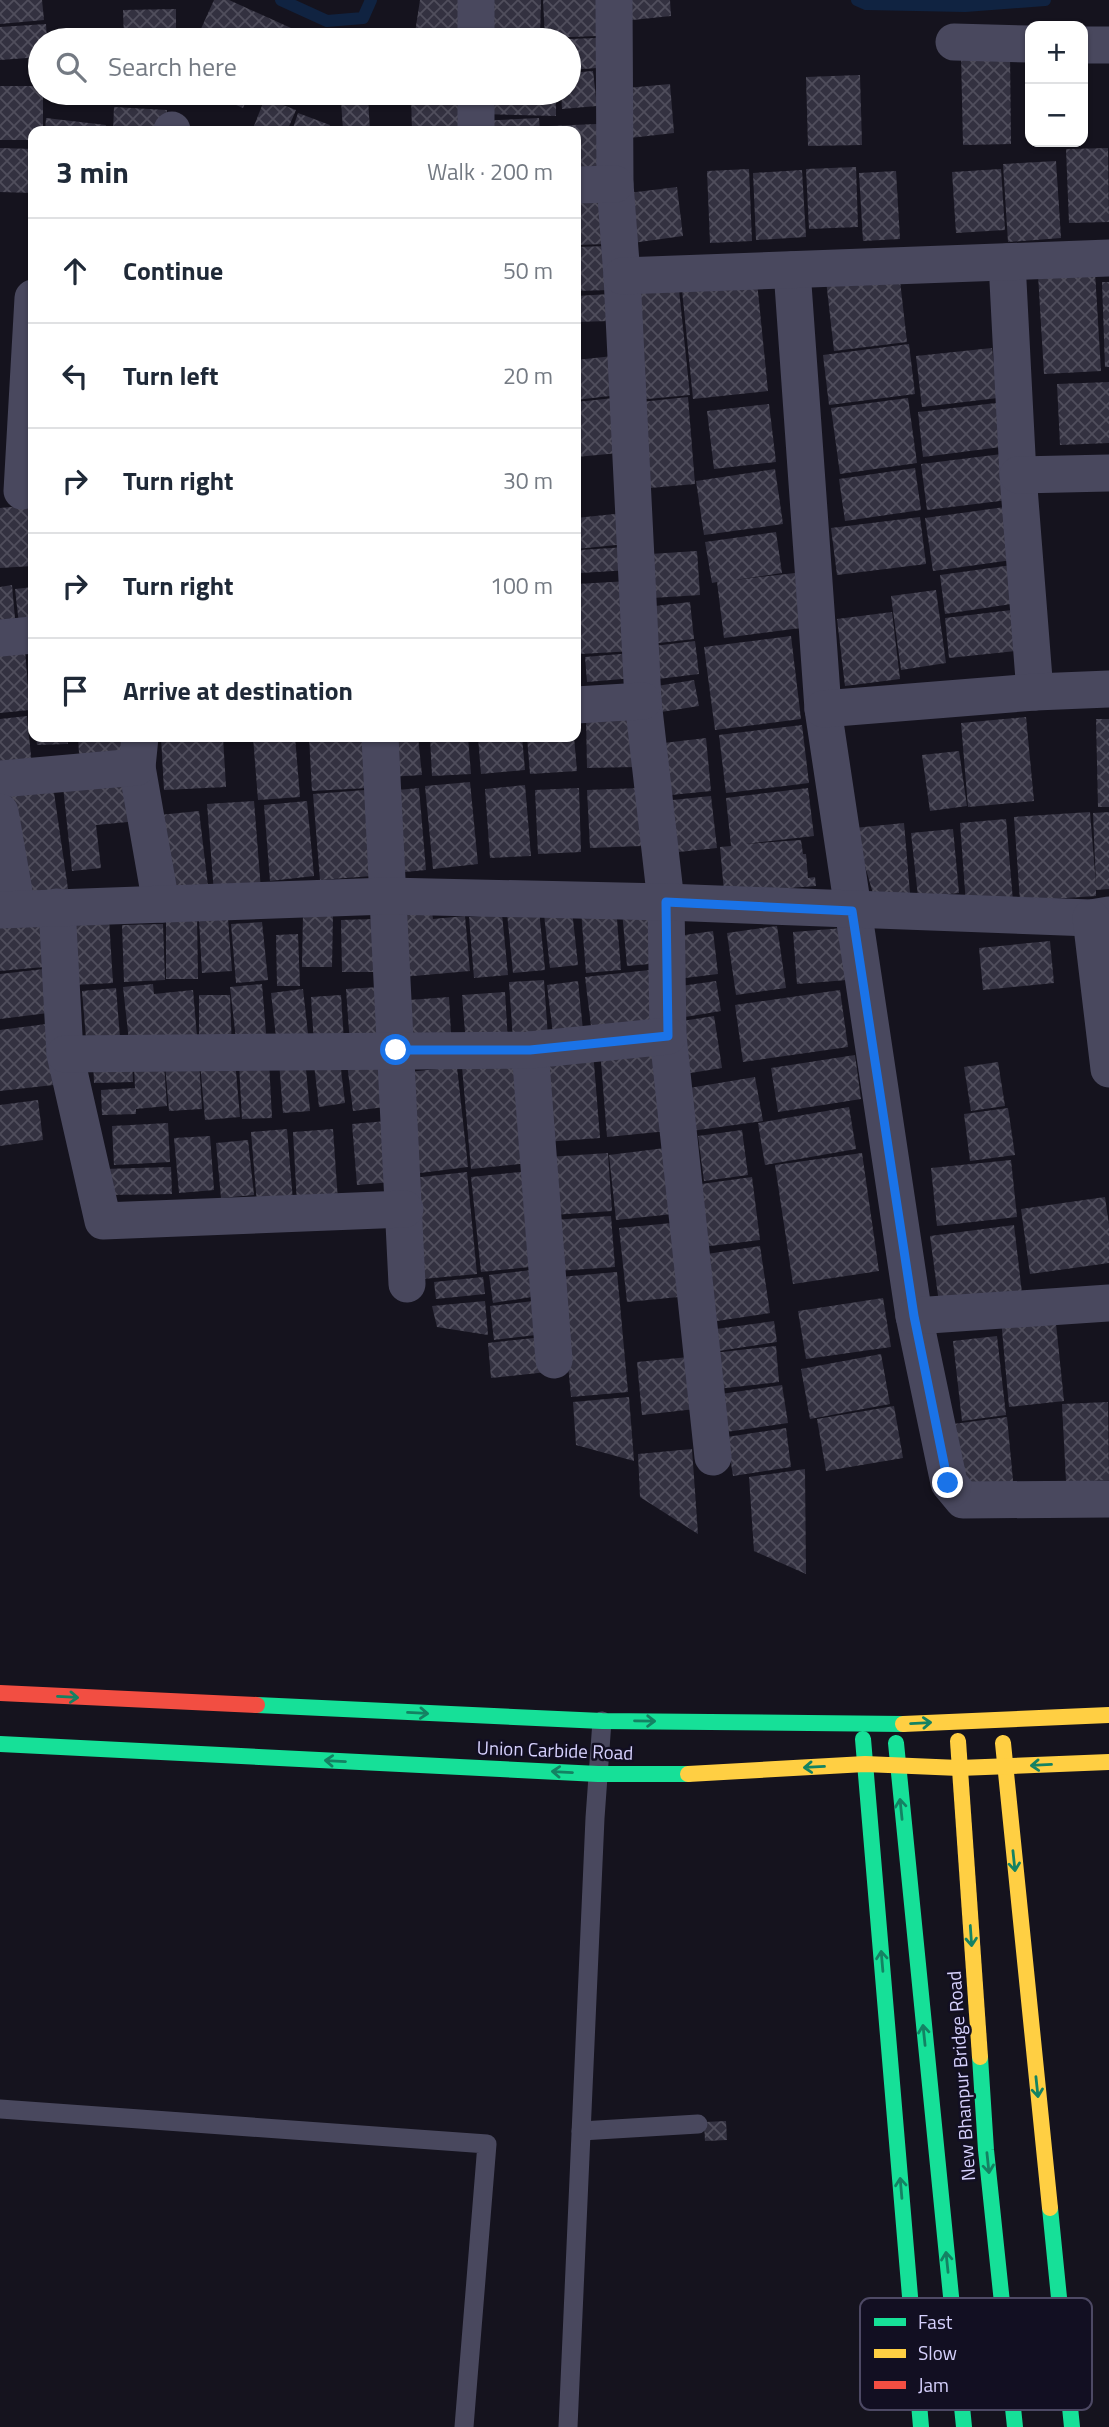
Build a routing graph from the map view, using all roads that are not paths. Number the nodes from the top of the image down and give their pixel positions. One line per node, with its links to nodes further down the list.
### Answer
1 (476, 0): 3 (street)
2 (614, 0): 10 (street)
3 (476, 28)
4 (954, 42): 5 (street)
5 (1025, 44)
6 (1088, 45): 7 (street)
7 (1109, 46)
8 (476, 105): 9 (street)
9 (476, 126)
10 (615, 184): 11 (street); 15 (street)
11 (581, 186)
12 (1109, 258): 13 (street)
13 (1007, 262): 14 (street); 19 (street)
14 (792, 270): 15 (street); 27 (street)
15 (622, 276): 25 (street)
16 (28, 326): 17 (street)
17 (14, 406): 20 (street)
18 (1109, 473): 19 (street)
19 (1018, 475): 24 (street)
20 (22, 491)
21 (28, 635): 22 (street)
22 (0, 638)
23 (1109, 689): 24 (street)
24 (1035, 692): 27 (street)
25 (643, 701): 26 (street); 33 (street)
26 (581, 705)
27 (823, 709): 37 (street)
28 (380, 742): 32 (street)
29 (139, 752): 30 (street); 34 (street)
30 (0, 779)
31 (0, 812): 36 (street)
32 (388, 896): 33 (street); 34 (street); 40 (street)
33 (666, 902): 37 (street); 39 (street)
34 (162, 904): 35 (street)
35 (57, 908): 36 (street); 42 (street)
36 (8, 909)
37 (852, 911): 38 (street); 47 (street)
38 (1100, 916): 43 (street)
39 (668, 1036): 41 (street); 49 (street)
40 (396, 1050): 41 (street); 42 (street); 44 (street)
41 (530, 1050): 48 (street)
42 (65, 1054): 44 (street)
43 (1109, 1069)
44 (405, 1209): 45 (street)
45 (407, 1284)
46 (1109, 1303): 47 (street)
47 (914, 1316): 50 (street)
48 (554, 1360)
49 (713, 1457)
50 (1109, 1499)
51 (0, 1693): 54 (street, Union Carbide Road, one-way to 54)
52 (1109, 1715): 53 (street, Union Carbide Road)
53 (1002, 1719): 55 (street, Union Carbide Road); 62 (street)
54 (601, 1721): 56 (street, Union Carbide Road, one-way to 56); 64 (lane)
55 (958, 1721): 57 (street, Union Carbide Road, one-way to 55); 63 (street, New Bhanpur Bridge Road)
56 (862, 1724): 57 (street, Union Carbide Road); 60 (street)
57 (895, 1724): 61 (street, New Bhanpur Bridge Road)
58 (0, 1744): 64 (street, Union Carbide Road, one-way to 58)
59 (1109, 1762): 62 (street, Union Carbide Road, one-way to 62)
60 (865, 1764): 61 (street, Union Carbide Road); 64 (street, Union Carbide Road, one-way to 64); 68 (street, one-way to 60)
61 (897, 1767): 63 (street, Union Carbide Road); 69 (street, New Bhanpur Bridge Road, one-way to 61)
62 (1004, 1767): 63 (street, Union Carbide Road); 71 (street, one-way to 71)
63 (958, 1768): 70 (street, New Bhanpur Bridge Road, one-way to 70)
64 (598, 1774): 67 (lane)
65 (0, 2109): 72 (lane)
66 (698, 2124): 67 (lane)
67 (581, 2131): 73 (lane)
68 (910, 2298)
69 (951, 2298)
70 (1001, 2298)
71 (1059, 2298)
72 (464, 2427)
73 (568, 2427)

